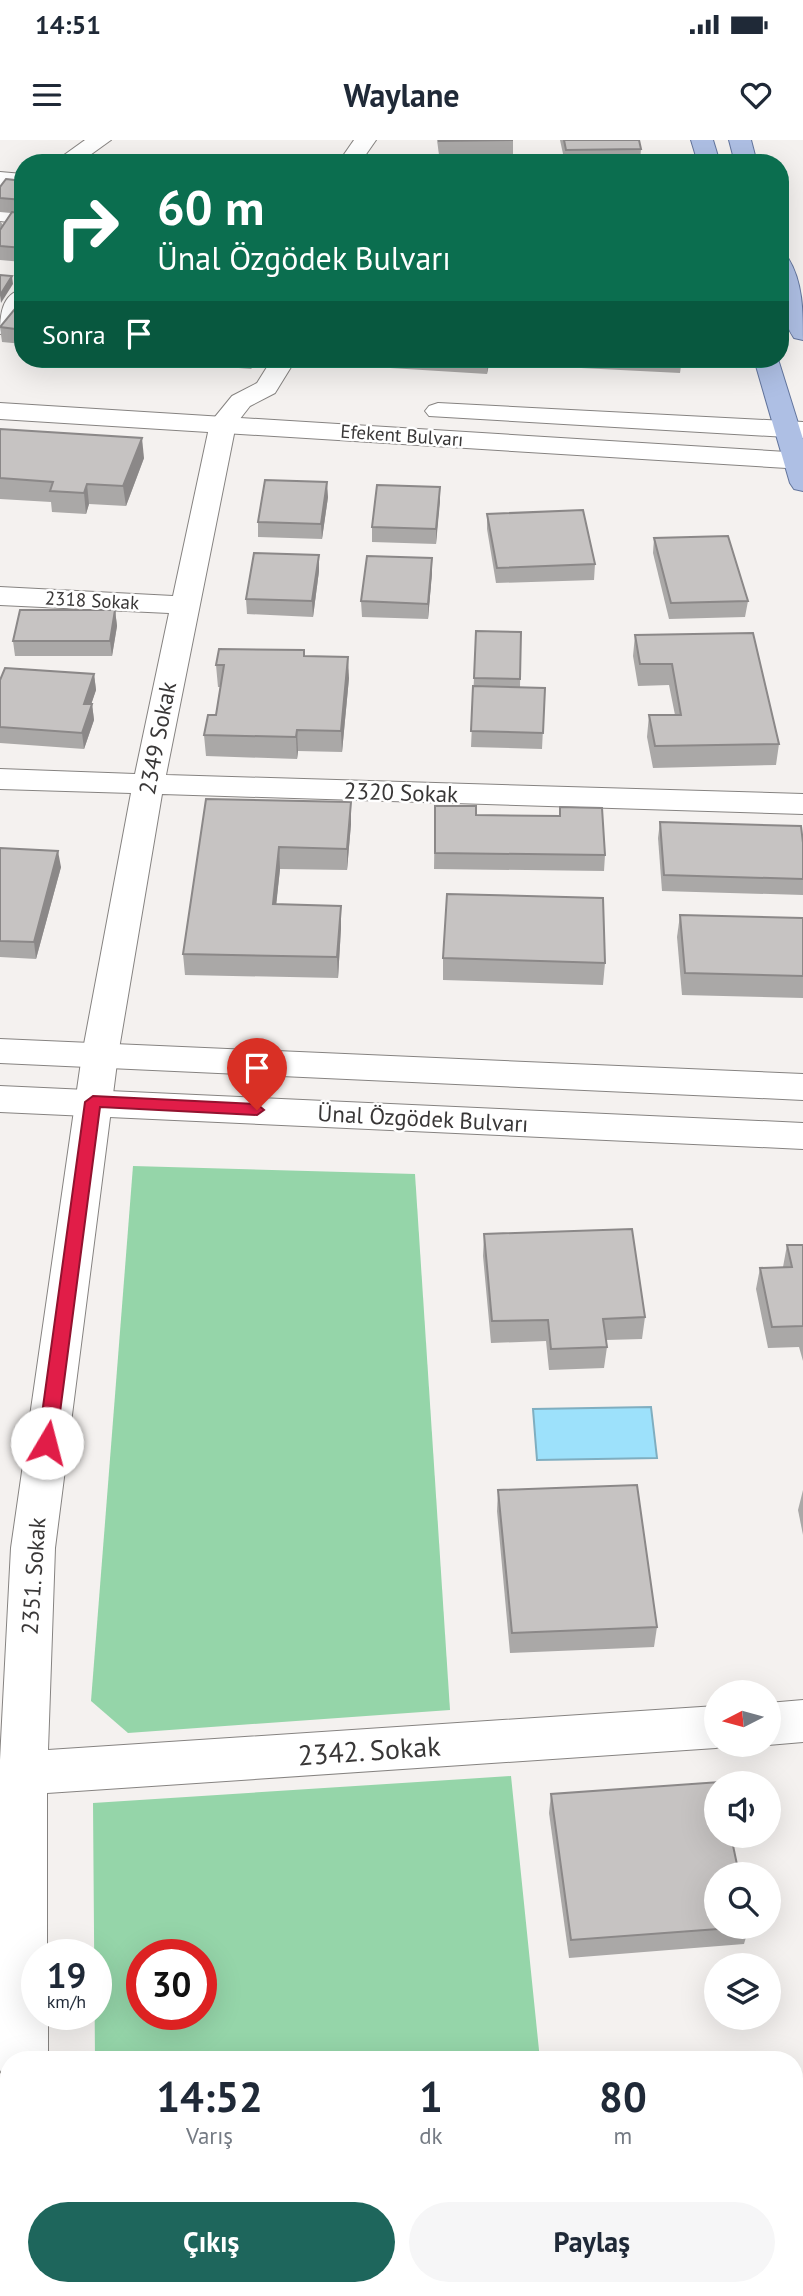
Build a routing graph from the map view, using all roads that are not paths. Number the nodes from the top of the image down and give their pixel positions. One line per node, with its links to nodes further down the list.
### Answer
1 (100, 140): 2 (street)
2 (78, 154)
3 (789, 290): 4 (main road)
4 (803, 333)
5 (278, 368): 8 (street)
6 (770, 368): 11 (main road)
7 (283, 403): 8 (street, Efekent Bulvarı)
8 (226, 408): 10 (street, Efekent Bulvarı); 12 (street, Efekent Bulvarı); 14 (street, 2349 Sokak)
9 (408, 410): 11 (street, Efekent Bulvarı)
10 (0, 411)
11 (796, 430): 12 (main road)
12 (801, 468)
13 (0, 596): 14 (street, 2318 Sokak)
14 (183, 605): 16 (street, 2349 Sokak)
15 (0, 779): 16 (street, 2320 Sokak)
16 (148, 785): 17 (street, 2320 Sokak); 19 (street, 2349 Sokak)
17 (803, 804)
18 (0, 1051): 19 (street, Ünal Özgödek Bulvarı)
19 (100, 1055): 20 (street, Ünal Özgödek Bulvarı); 22 (street, 2351. Sokak)
20 (803, 1087)
21 (0, 1099): 22 (street, Ünal Özgödek Bulvarı)
22 (93, 1102): 23 (street, Ünal Özgödek Bulvarı); 27 (street, 2351. Sokak)
23 (803, 1136)
24 (803, 1721): 25 (street)
25 (781, 1723)
26 (704, 1728): 27 (street, 2342. Sokak)
27 (15, 1793): 28 (street, 2351. Sokak)
28 (22, 2051)

